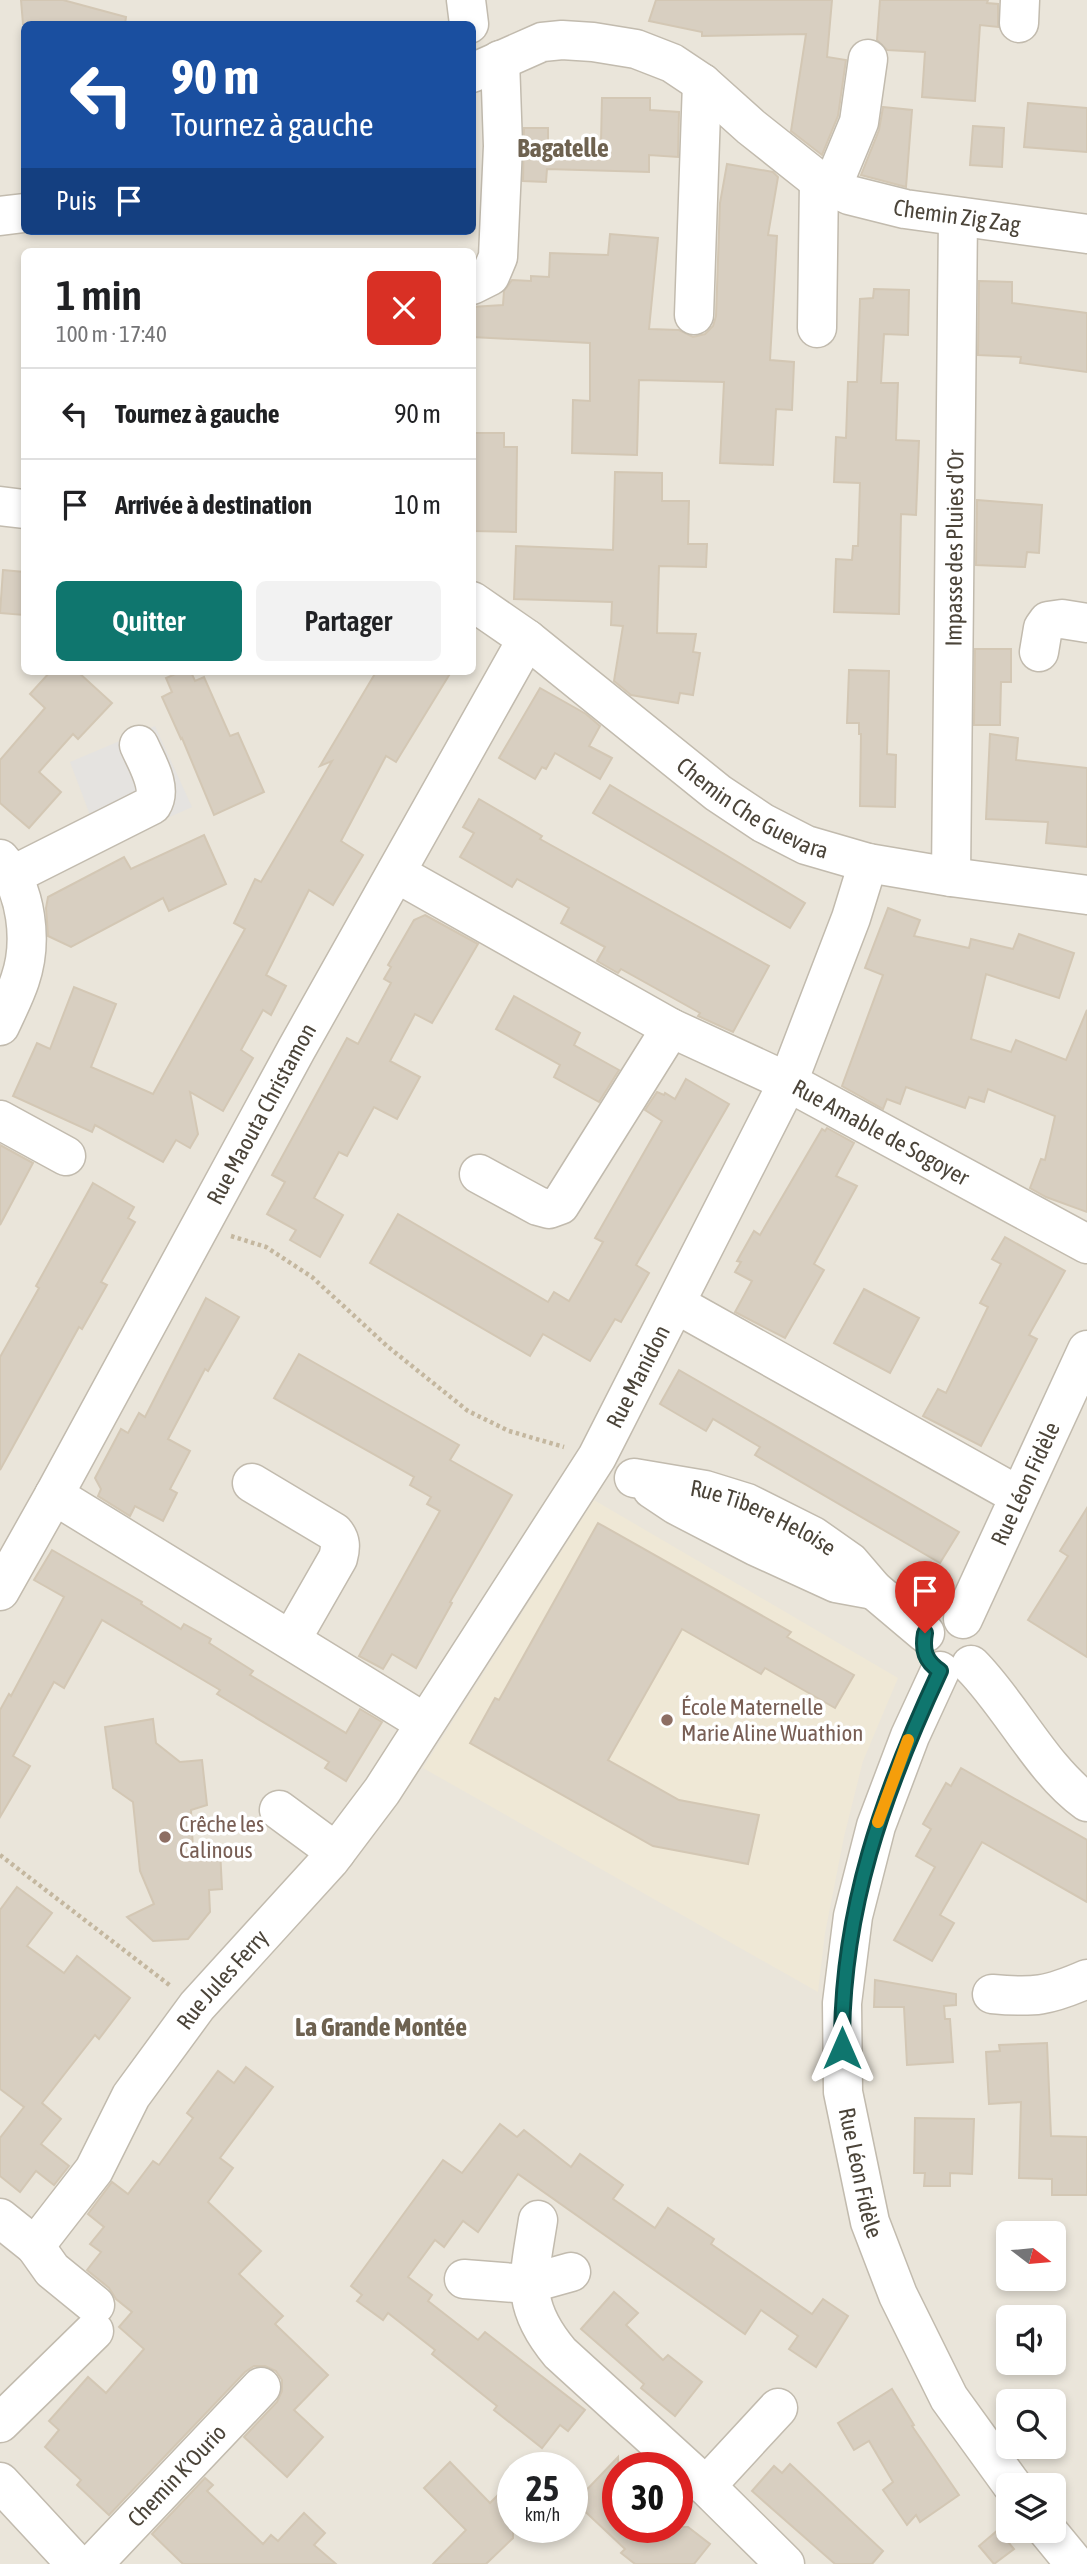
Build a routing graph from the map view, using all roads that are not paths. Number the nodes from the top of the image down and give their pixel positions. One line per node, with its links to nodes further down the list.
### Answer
1 (466, 0): 2 (street)
2 (469, 21)
3 (868, 59): 6 (street)
4 (480, 64): 5 (street, Chemin Zig Zag); 11 (street, Chemin Zig Zag)
5 (702, 83): 6 (street, Chemin Zig Zag); 12 (street)
6 (826, 184): 9 (street, Chemin Zig Zag); 13 (street)
7 (21, 213): 8 (street)
8 (0, 216)
9 (958, 217): 10 (street, Chemin Zig Zag); 24 (street, Impasse des Pluies d'Or)
10 (1087, 234)
11 (476, 283)
12 (694, 315)
13 (817, 328)
14 (0, 506): 15 (street)
15 (21, 509)
16 (476, 604): 18 (street, Chemin Che Guevara)
17 (1087, 622): 19 (street)
18 (527, 639): 21 (street, Chemin Che Guevara); 23 (street, Rue Maouta Christamon)
19 (1039, 652)
20 (139, 745): 22 (street)
21 (868, 863): 24 (street, Chemin Che Guevara); 28 (street, Rue Manidon)
22 (6, 867): 26 (street)
23 (396, 873): 27 (street, Rue Amable de Sogoyer); 37 (street, Rue Maouta Christamon)
24 (951, 877): 25 (street, Chemin Che Guevara)
25 (1087, 895)
26 (0, 1026)
27 (671, 1028): 28 (street, Rue Amable de Sogoyer); 31 (street)
28 (788, 1082): 32 (street, Rue Amable de Sogoyer); 33 (street, Rue Manidon)
29 (0, 1120): 30 (street)
30 (66, 1156)
31 (479, 1174)
32 (1087, 1244)
33 (676, 1304): 35 (street, Rue Manidon); 38 (street)
34 (1087, 1350): 38 (street, Rue Léon Fidèle)
35 (597, 1457): 43 (street, Rue Tibere Heloise); 46 (street, Rue Manidon)
36 (252, 1483): 40 (street)
37 (54, 1495): 41 (street, Rue Maouta Christamon); 44 (street)
38 (1019, 1496): 42 (street, Rue Léon Fidèle)
39 (361, 1513): 40 (street)
40 (341, 1548): 44 (street)
41 (0, 1591)
42 (963, 1619): 43 (street); 45 (street)
43 (925, 1633): 45 (street)
44 (290, 1640): 46 (street)
45 (956, 1668): 47 (street); 61 (street, Rue Léon Fidèle)
46 (425, 1723): 49 (street, Rue Jules Ferry)
47 (1087, 1802)
48 (279, 1810): 49 (street)
49 (336, 1852): 54 (street, Rue Jules Ferry)
50 (1087, 1979): 51 (street)
51 (992, 1994)
52 (0, 2218): 54 (street)
53 (538, 2220): 57 (street)
54 (35, 2246): 60 (street)
55 (571, 2272): 57 (street)
56 (464, 2279): 57 (street)
57 (528, 2284): 63 (street)
58 (261, 2387): 66 (street, Chemin K'Ourio)
59 (778, 2408): 63 (street)
60 (0, 2423)
61 (1003, 2473)
62 (0, 2482): 65 (street)
63 (706, 2486): 67 (street)
64 (1058, 2543): 68 (street)
65 (76, 2564)
66 (93, 2564)
67 (785, 2564)
68 (1075, 2564)

